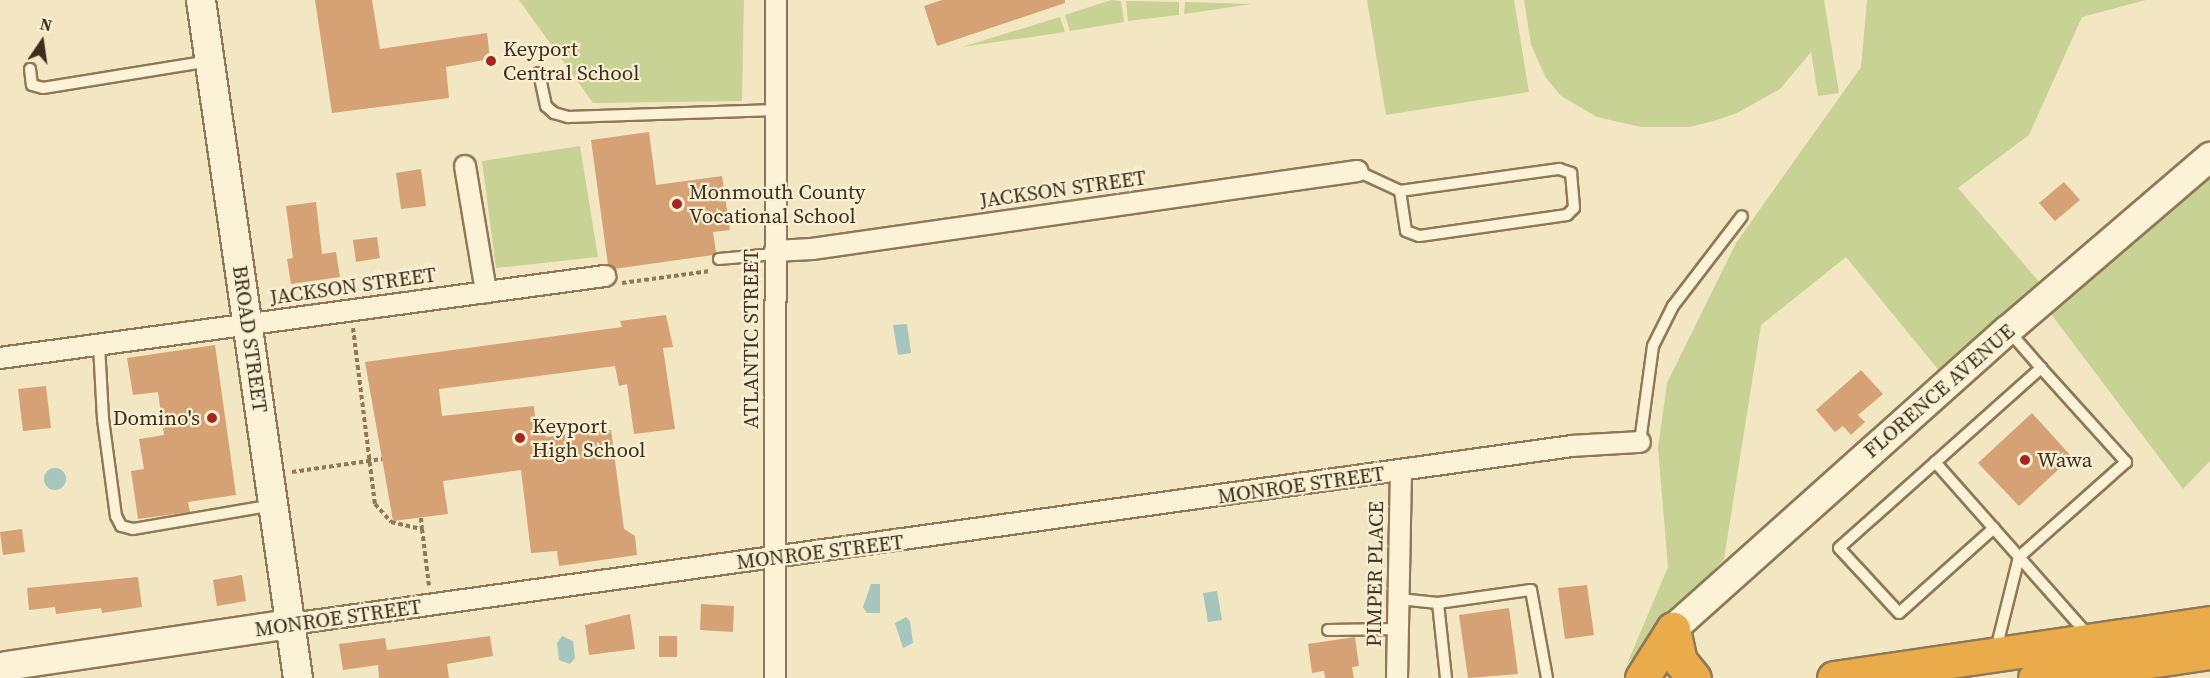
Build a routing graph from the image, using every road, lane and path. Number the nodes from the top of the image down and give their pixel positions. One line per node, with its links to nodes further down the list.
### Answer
1 (201, 0): 3 (main road, BROAD STREET)
2 (776, 0): 6 (street, ATLANTIC STREET)
3 (210, 61): 4 (lane); 17 (main road, BROAD STREET)
4 (30, 69)
5 (539, 73): 6 (lane)
6 (776, 110): 12 (street, ATLANTIC STREET)
7 (2210, 157): 18 (main road, FLORENCE AVENUE)
8 (465, 166): 15 (street)
9 (1358, 171): 10 (lane); 12 (street, JACKSON STREET)
10 (1400, 191): 10 (lane)
11 (1742, 216): 22 (lane)
12 (775, 253): 13 (lane); 33 (street, ATLANTIC STREET)
13 (721, 264): 14 (path)
14 (607, 281): 15 (street, JACKSON STREET)
15 (486, 292): 17 (street, JACKSON STREET)
16 (352, 322): 24 (path)
17 (248, 324): 19 (street, JACKSON STREET); 28 (main road, BROAD STREET)
18 (2008, 330): 21 (lane); 40 (main road, FLORENCE AVENUE)
19 (99, 345): 20 (street, JACKSON STREET); 28 (lane)
20 (0, 358)
21 (2041, 368): 25 (lane); 32 (lane)
22 (1640, 442): 26 (street, MONROE STREET)
23 (382, 459): 24 (path)
24 (371, 460): 27 (path); 31 (path)
25 (1935, 462): 30 (lane); 30 (lane)
26 (1401, 470): 33 (street, MONROE STREET); 35 (street, PIMPER PLACE)
27 (288, 473)
28 (273, 505): 38 (main road, BROAD STREET)
29 (421, 518): 31 (path)
30 (1994, 528): 32 (lane)
31 (422, 529): 34 (path)
32 (2019, 557): 42 (lane); 44 (lane)
33 (775, 560): 38 (street, MONROE STREET); 48 (street, ATLANTIC STREET)
34 (429, 586)
35 (1399, 599): 36 (lane); 39 (street, PIMPER PLACE)
36 (1438, 603): 50 (lane); 51 (lane)
37 (2210, 623): 42 (highway)
38 (291, 624): 46 (main road, MONROE STREET); 47 (main road, BROAD STREET)
39 (1398, 629): 41 (lane); 49 (street, PIMPER PLACE)
40 (1673, 629): 52 (highway); 53 (highway)
41 (1328, 630)
42 (2093, 640): 44 (highway)
43 (2210, 652): 45 (highway)
44 (1995, 655): 54 (highway)
45 (2139, 670): 55 (highway)
46 (2, 671)
47 (298, 678)
48 (775, 678)
49 (1397, 678)
50 (1446, 678)
51 (1547, 678)
52 (1642, 678)
53 (1694, 678)
54 (1834, 678)
55 (2035, 678)

